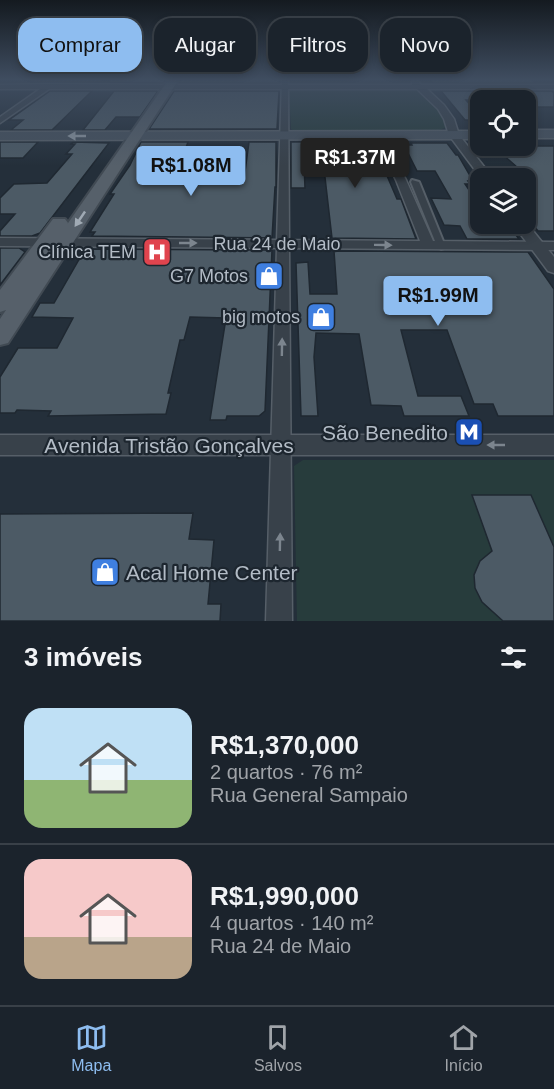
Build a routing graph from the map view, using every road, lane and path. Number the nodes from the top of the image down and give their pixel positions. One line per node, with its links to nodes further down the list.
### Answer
1 (18, 108): 5 (street)
2 (149, 108): 16 (main road)
3 (285, 108): 13 (street)
4 (439, 108): 6 (street)
5 (0, 121)
6 (452, 129): 7 (main road); 10 (main road); 14 (main road); 17 (street)
7 (470, 129)
8 (536, 129): 9 (main road)
9 (554, 129)
10 (470, 133)
11 (536, 134): 12 (main road)
12 (554, 134)
13 (285, 135): 14 (main road); 16 (main road); 22 (street)
14 (378, 135): 23 (street)
15 (0, 136): 16 (main road, one-way to 15)
16 (130, 136): 21 (main road, one-way to 21)
17 (480, 168)
18 (415, 183): 23 (street)
19 (528, 234): 24 (street)
20 (0, 242): 21 (street, Rua 24 de Maio)
21 (55, 242): 22 (street, Rua 24 de Maio, one-way to 22); 27 (main road); 28 (main road)
22 (284, 244): 23 (street, Rua 24 de Maio, one-way to 23); 31 (street, one-way to 22)
23 (434, 246): 24 (street, Rua 24 de Maio)
24 (537, 246): 25 (street, Rua 24 de Maio); 26 (street)
25 (554, 246)
26 (554, 268)
27 (0, 305)
28 (0, 337)
29 (0, 445): 31 (street, Avenida Tristão Gonçalves)
30 (554, 445): 31 (street, Avenida Tristão Gonçalves, one-way to 31)
31 (281, 446): 32 (street, one-way to 31)
32 (279, 621)

